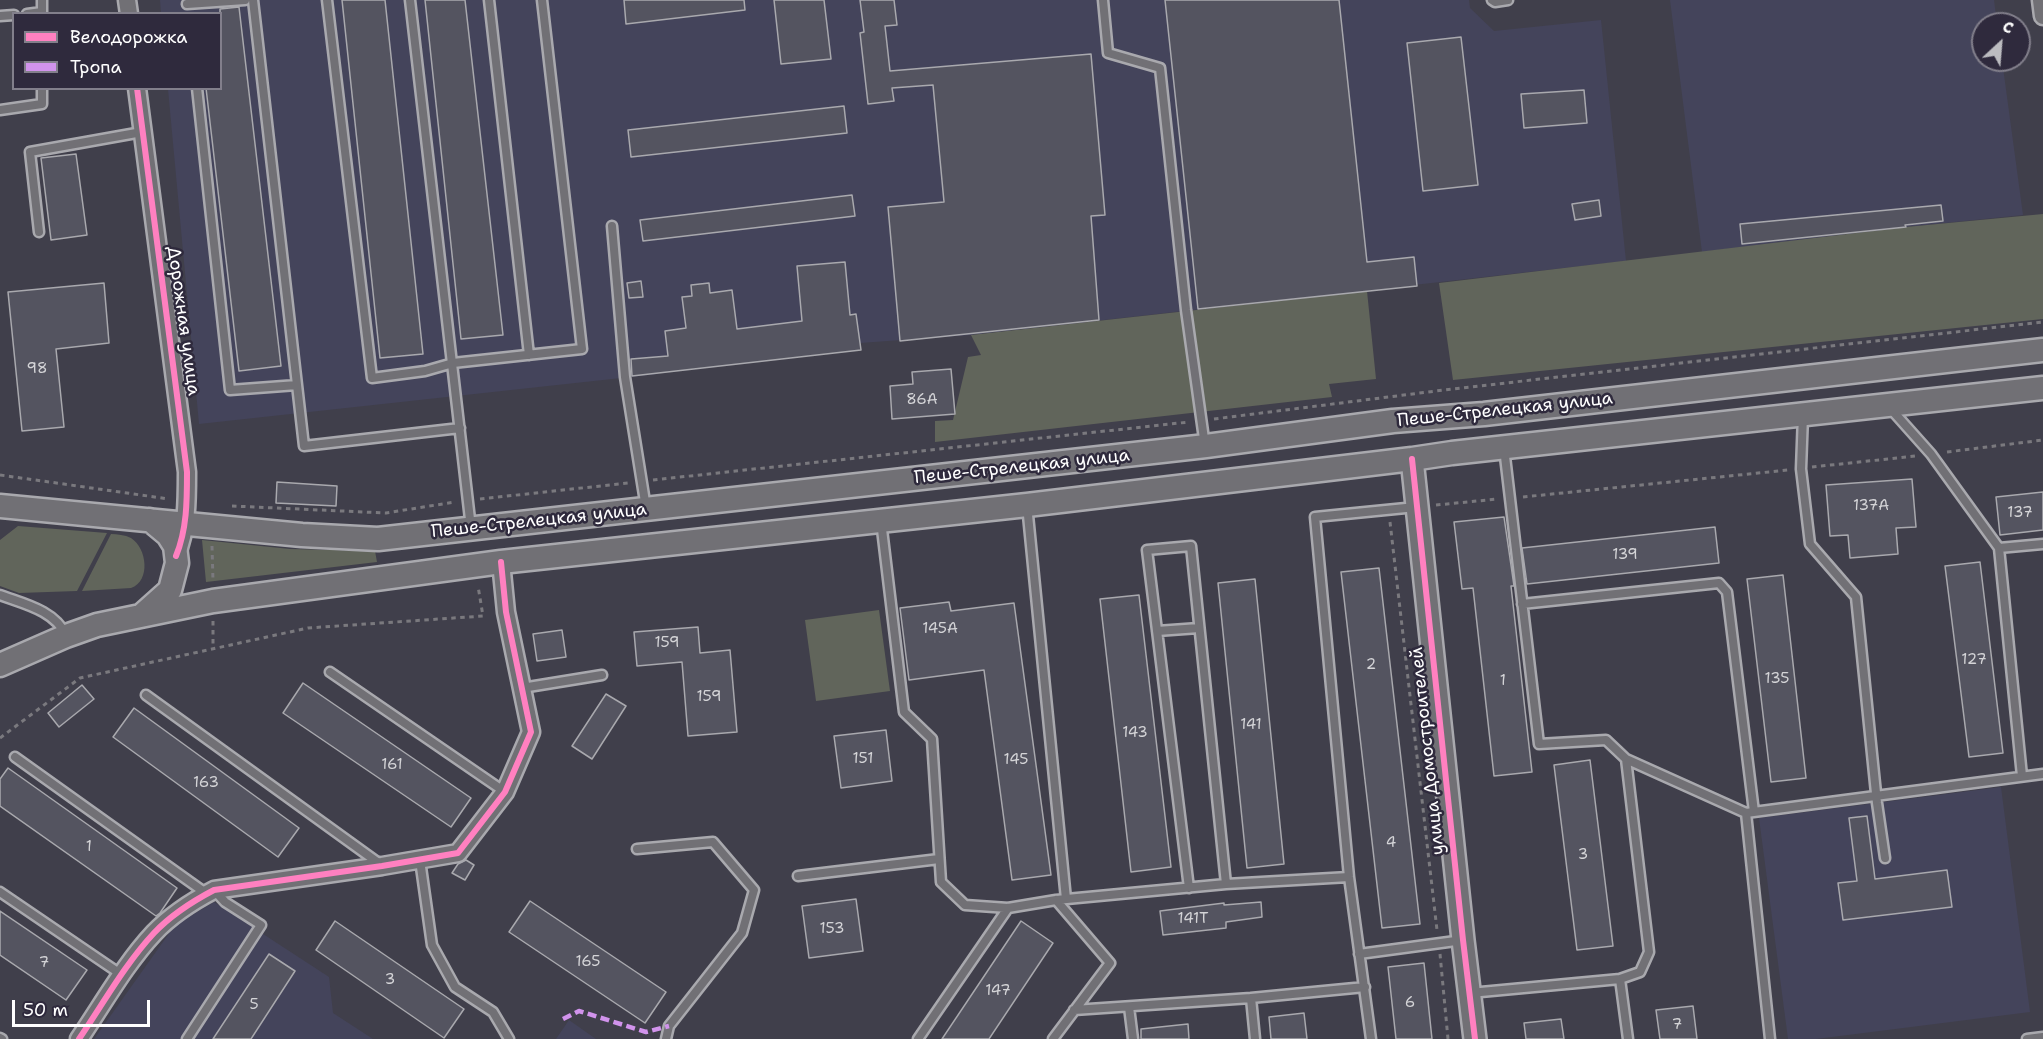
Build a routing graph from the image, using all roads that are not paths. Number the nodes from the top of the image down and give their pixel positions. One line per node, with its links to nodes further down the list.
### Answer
1 (245, 0): 11 (lane)
2 (253, 0): 23 (lane)
3 (327, 0): 22 (lane)
4 (410, 0): 22 (lane)
5 (489, 0): 21 (lane)
6 (542, 0): 21 (lane)
7 (1103, 0): 28 (lane)
8 (1492, 0): 9 (lane)
9 (1508, 0)
10 (2041, 0): 12 (street)
11 (188, 6)
12 (2043, 16)
13 (42, 90): 16 (lane)
14 (137, 90): 17 (street, Дорожная улица)
15 (197, 90): 23 (lane)
16 (0, 110)
17 (142, 132): 19 (lane); 37 (street, Дорожная улица)
18 (612, 226): 34 (lane)
19 (39, 232)
20 (2043, 350): 28 (main road, Пеше-Стрелецкая улица)
21 (529, 355): 22 (lane)
22 (453, 363): 27 (lane)
23 (297, 385): 27 (lane)
24 (2043, 388): 25 (main road, Пеше-Стрелецкая улица)
25 (1887, 405): 26 (main road, Пеше-Стрелецкая улица); 40 (lane)
26 (1803, 414): 29 (main road, Пеше-Стрелецкая улица); 59 (lane)
27 (460, 428): 38 (lane)
28 (1206, 446): 34 (main road, Пеше-Стрелецкая улица)
29 (1504, 448): 30 (main road, Пеше-Стрелецкая улица); 44 (lane)
30 (1412, 459): 31 (main road, Пеше-Стрелецкая улица); 33 (street, улица Домостроителей)
31 (1027, 505): 36 (main road, Пеше-Стрелецкая улица); 72 (lane)
32 (0, 506): 35 (main road, Пеше-Стрелецкая улица)
33 (1416, 507): 67 (lane); 75 (street, улица Домостроителей)
34 (646, 509): 38 (main road, Пеше-Стрелецкая улица)
35 (150, 520): 37 (main road, Пеше-Стрелецкая улица); 41 (main road)
36 (881, 521): 42 (main road, Пеше-Стрелецкая улица); 63 (lane)
37 (185, 524): 38 (main road, Пеше-Стрелецкая улица); 41 (street, Дорожная улица)
38 (471, 529)
39 (2043, 544): 40 (lane)
40 (1999, 548): 57 (lane)
41 (176, 556): 45 (main road)
42 (501, 562): 45 (main road, Пеше-Стрелецкая улица); 52 (street)
43 (0, 595): 48 (lane)
44 (1522, 604): 55 (lane); 60 (lane)
45 (139, 617): 48 (main road, Пеше-Стрелецкая улица)
46 (1199, 628): 47 (lane); 47 (lane); 68 (lane)
47 (1157, 631): 69 (lane)
48 (66, 636): 49 (main road, Пеше-Стрелецкая улица)
49 (0, 665)
50 (330, 672): 58 (lane)
51 (602, 675): 52 (lane)
52 (522, 688): 58 (street)
53 (146, 695): 65 (lane)
54 (15, 757): 71 (lane)
55 (1626, 759): 60 (lane); 78 (lane)
56 (2043, 774): 57 (lane)
57 (2022, 776): 59 (lane)
58 (506, 792): 64 (street)
59 (1876, 795): 60 (lane); 62 (lane)
60 (1750, 812): 96 (lane)
61 (637, 849): 88 (lane)
62 (1885, 858)
63 (939, 859): 66 (lane); 74 (lane)
64 (420, 860): 65 (street); 87 (lane)
65 (382, 866): 71 (street)
66 (798, 876)
67 (1349, 878): 68 (lane); 76 (lane)
68 (1226, 884): 69 (lane)
69 (1189, 888): 72 (lane)
70 (0, 892): 77 (lane)
71 (211, 892): 77 (street); 86 (lane)
72 (1066, 899): 73 (lane)
73 (1056, 900): 74 (lane); 83 (lane)
74 (1008, 908): 89 (lane)
75 (1463, 940): 76 (lane); 80 (street, улица Домостроителей)
76 (1359, 954): 79 (lane)
77 (122, 975): 85 (street)
78 (1620, 979): 80 (lane); 95 (lane)
79 (1365, 987): 81 (lane); 93 (lane)
80 (1470, 993): 94 (street, улица Домостроителей)
81 (1251, 998): 82 (lane); 92 (lane)
82 (1129, 1007): 83 (lane); 91 (lane)
83 (1074, 1010): 90 (lane)
84 (2043, 1037): 97 (lane)
85 (79, 1039)
86 (188, 1039)
87 (509, 1039)
88 (666, 1039)
89 (918, 1039)
90 (1053, 1039)
91 (1133, 1039)
92 (1255, 1039)
93 (1371, 1039)
94 (1475, 1039)
95 (1628, 1039)
96 (1770, 1039)
97 (2027, 1039)

